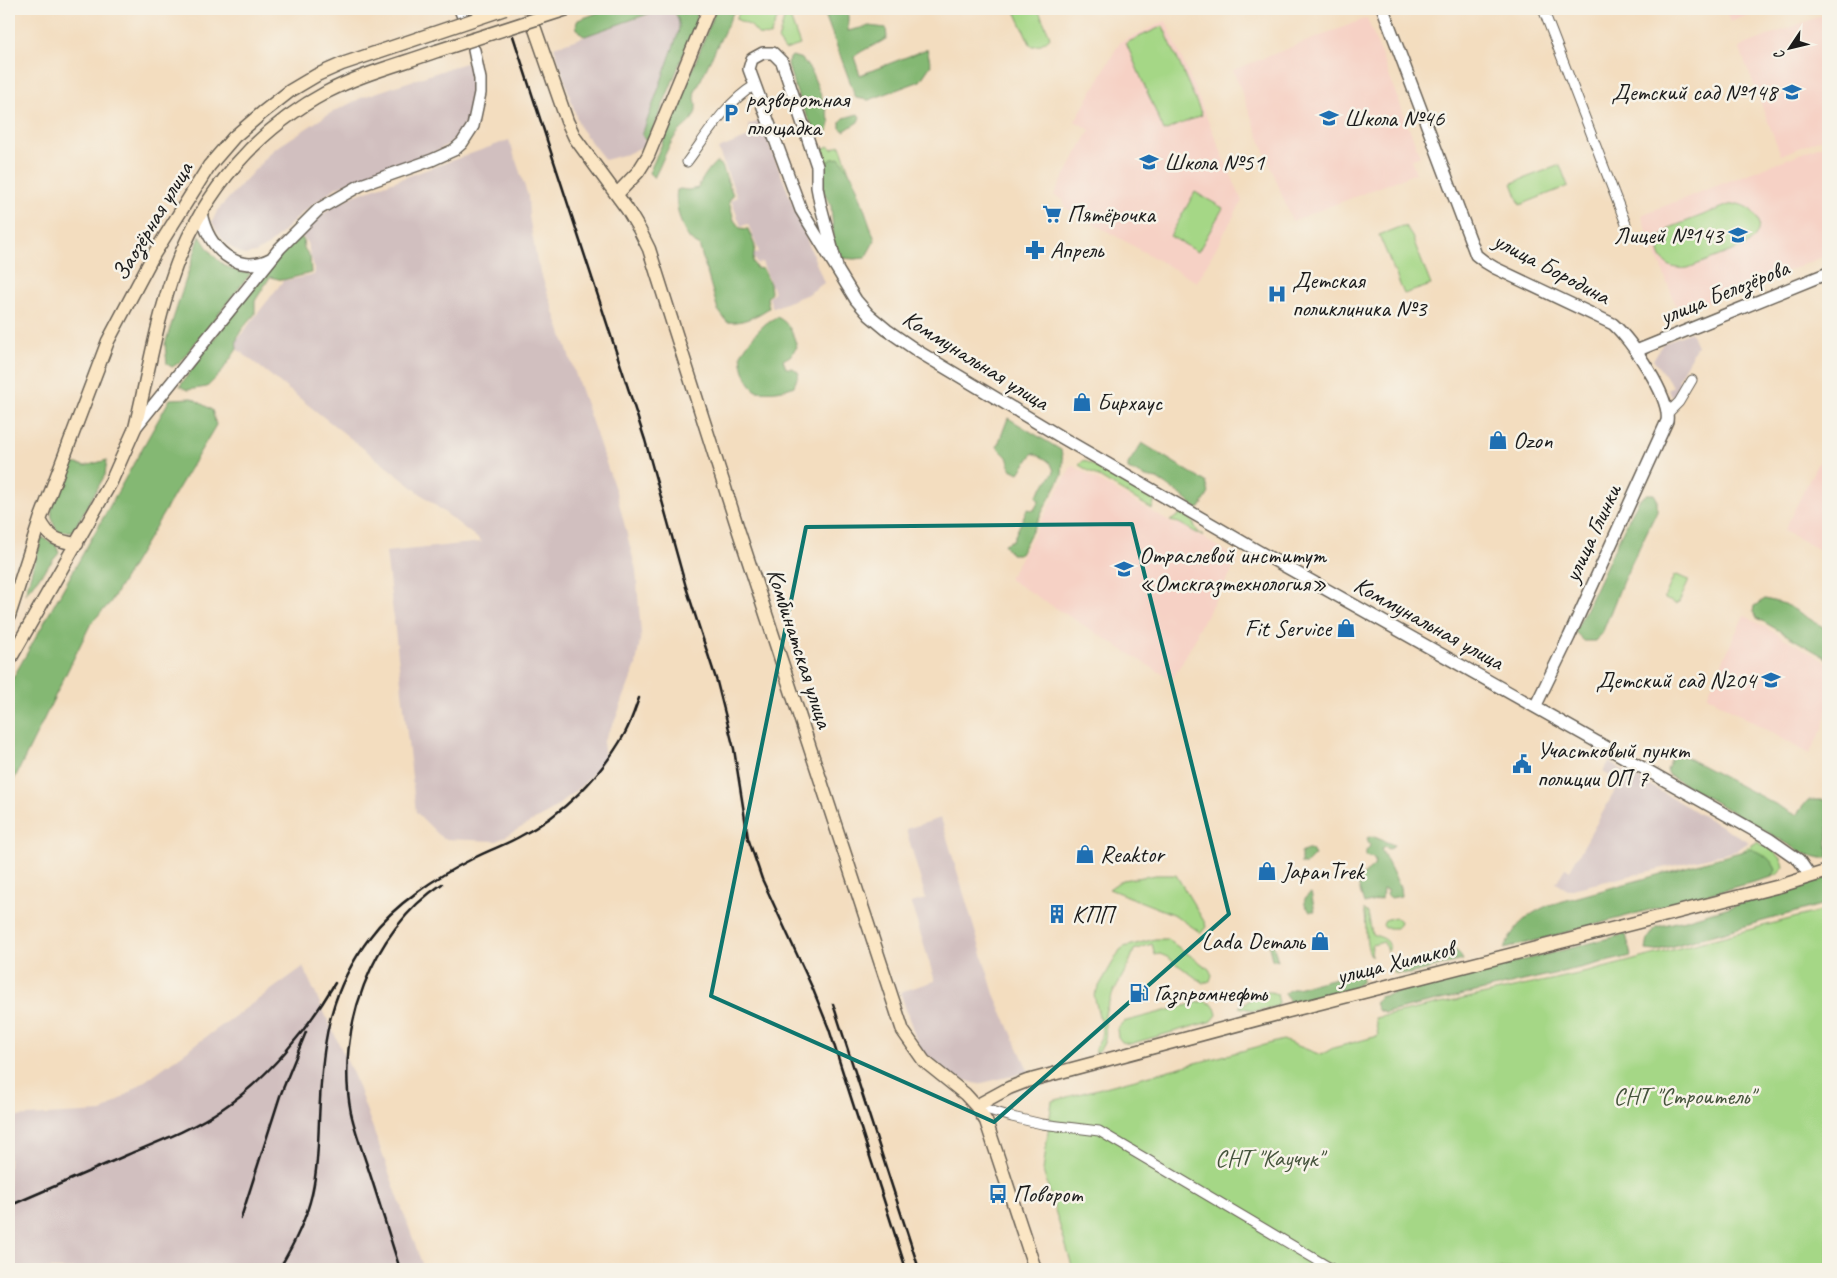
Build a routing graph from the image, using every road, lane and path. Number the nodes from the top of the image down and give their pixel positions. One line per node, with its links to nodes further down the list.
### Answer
1 (505, 9): 21 (main road, Заозёрная улица, bridge)
2 (567, 9): 12 (main road, Заозёрная улица, bridge)
3 (709, 9): 6 (main road)
4 (1383, 9): 17 (street, улица Бородина)
5 (1543, 9): 13 (street)
6 (703, 15): 11 (main road)
7 (535, 29): 11 (main road, Комбинатская улица)
8 (474, 50): 14 (street, Заозёрная улица)
9 (755, 85): 10 (street); 15 (street, Коммунальная улица); 15 (street, Коммунальная улица)
10 (687, 162)
11 (617, 194): 28 (main road, Комбинатская улица)
12 (201, 213): 14 (street); 20 (main road, Заозёрная улица)
13 (1626, 224)
14 (273, 257): 20 (street, Заозёрная улица)
15 (837, 267): 25 (street, Коммунальная улица)
16 (1828, 273): 17 (street, улица Белозёрова)
17 (1636, 351): 19 (street, улица Бородина)
18 (1692, 380): 19 (street, улица Глинки)
19 (1668, 413): 25 (street, улица Глинки)
20 (135, 428): 22 (main road, Заозёрная улица)
21 (40, 520): 22 (main road); 23 (main road, Заозёрная улица)
22 (77, 544): 24 (main road, Заозёрная улица)
23 (9, 616)
24 (9, 661)
25 (1535, 707): 27 (street, Коммунальная улица)
26 (1828, 871): 27 (main road, улица Химиков)
27 (1810, 876): 28 (main road, улица Химиков)
28 (976, 1106): 29 (main road, Комбинатская улица); 30 (street)
29 (1035, 1269)
30 (1332, 1269)

